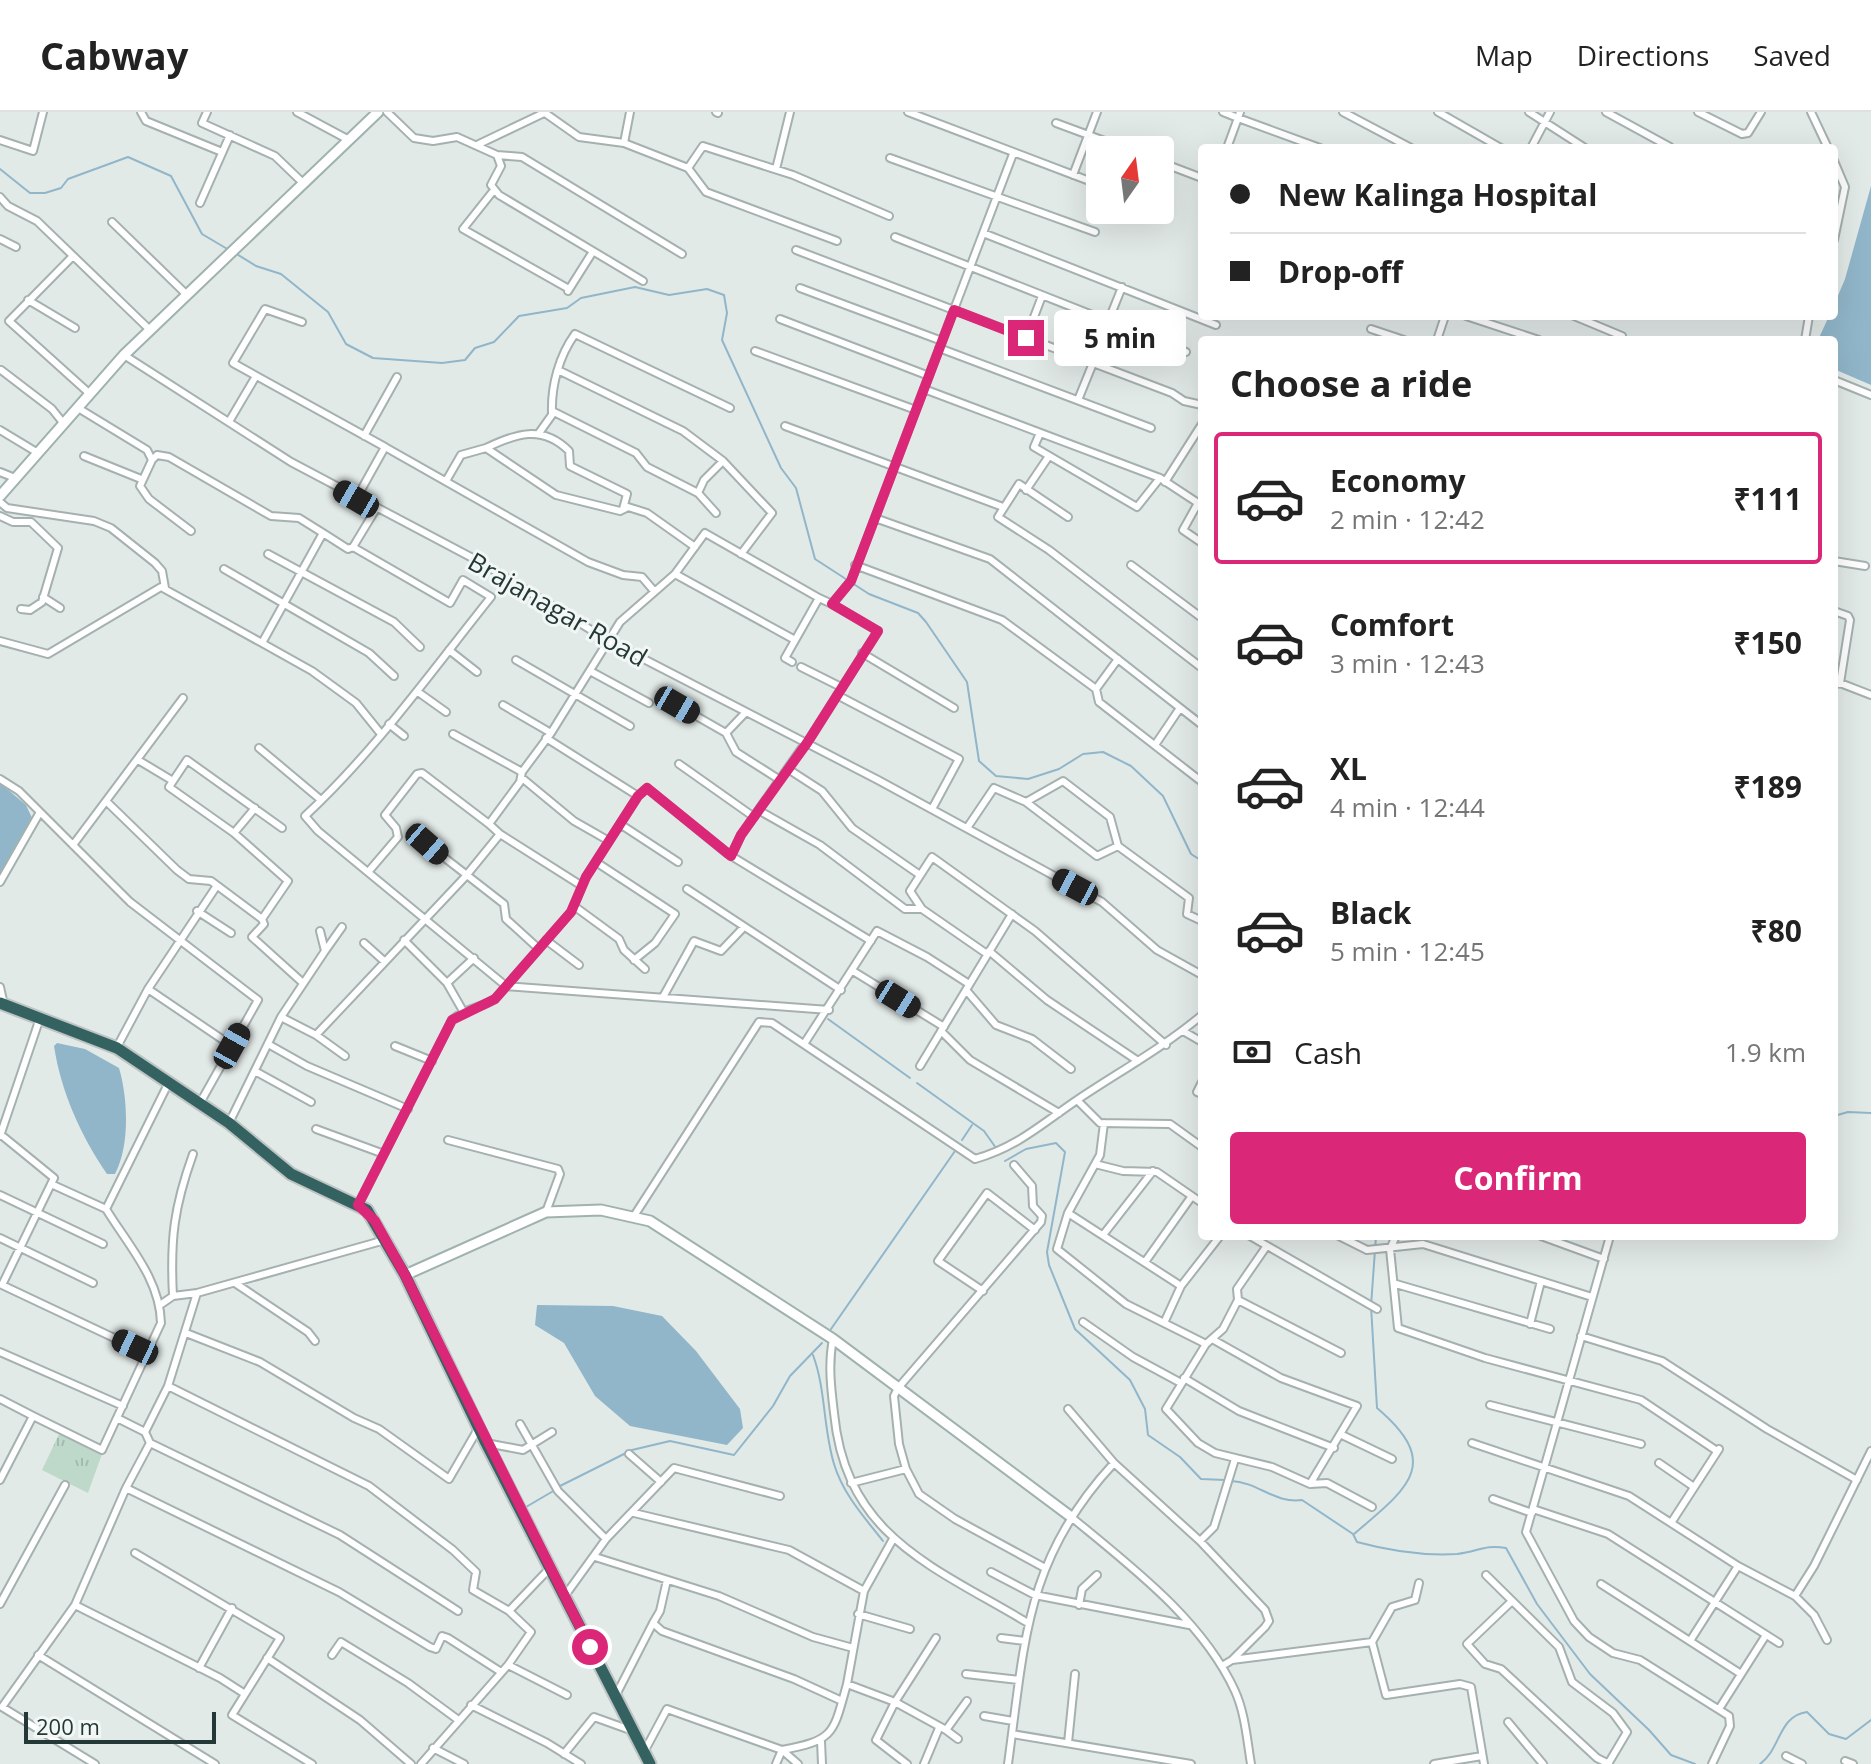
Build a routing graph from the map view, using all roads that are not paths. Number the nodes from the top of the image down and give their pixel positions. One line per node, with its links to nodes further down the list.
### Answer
1 (43, 112): 26 (street)
2 (141, 112): 38 (street)
3 (207, 112): 24 (street)
4 (297, 112): 27 (street)
5 (378, 112): 27 (street)
6 (387, 112): 29 (street)
7 (630, 112): 28 (street)
8 (790, 112): 44 (street)
9 (908, 112): 39 (street)
10 (1097, 112): 25 (street)
11 (1223, 112): 21 (street)
12 (1343, 112): 32 (street)
13 (1438, 112): 33 (street)
14 (1529, 112): 23 (street)
15 (1550, 112): 23 (street)
16 (1606, 112): 36 (street)
17 (1698, 112): 18 (street)
18 (1761, 112)
19 (1811, 112): 37 (street)
20 (546, 113): 28 (street); 29 (street)
21 (1239, 115): 30 (street); 31 (street)
22 (1056, 123): 25 (street)
23 (1543, 124): 34 (street); 35 (street)
24 (230, 135): 38 (street); 49 (street)
25 (1088, 135): 46 (street)
26 (0, 140)
27 (349, 140): 49 (street)
28 (624, 143): 43 (street)
29 (479, 144): 40 (street)
30 (1228, 144)
31 (1310, 144)
32 (1403, 144)
33 (1494, 144)
34 (1533, 144)
35 (1578, 144)
36 (1665, 144)
37 (1826, 144)
38 (222, 152): 53 (street)
39 (1013, 154): 46 (street); 51 (street)
40 (497, 155): 50 (street); 65 (street)
41 (890, 158): 51 (street)
42 (1174, 167): 47 (street)
43 (688, 168): 44 (street); 61 (street)
44 (776, 169): 54 (street)
45 (1838, 170): 55 (street)
46 (1073, 175): 48 (street)
47 (1198, 176)
48 (1086, 180)
49 (303, 183): 71 (street)
50 (494, 190): 64 (street); 64 (street)
51 (997, 195): 57 (street); 58 (street)
52 (0, 197): 66 (street)
53 (200, 203)
54 (889, 216)
55 (1838, 221)
56 (112, 222): 71 (street)
57 (1095, 232)
58 (983, 233): 67 (street); 69 (street)
59 (895, 237): 67 (street)
60 (0, 239): 62 (street)
61 (837, 241)
62 (16, 247)
63 (796, 250): 74 (street)
64 (592, 253): 68 (street)
65 (682, 254)
66 (73, 256): 73 (street); 85 (street)
67 (970, 268): 72 (street); 74 (street)
68 (643, 281)
69 (1122, 287): 75 (street); 81 (street)
70 (800, 288): 90 (street)
71 (186, 294): 85 (street)
72 (1042, 296): 81 (street); 89 (street)
73 (28, 300): 83 (street); 102 (street)
74 (954, 310): 89 (street); 90 (street)
75 (1198, 318)
76 (780, 319): 98 (street)
77 (1204, 320): 82 (street)
78 (1478, 320): 87 (street)
79 (1584, 320): 88 (street)
80 (302, 322): 97 (street)
81 (1108, 322): 92 (street)
82 (1216, 325)
83 (75, 328)
84 (1371, 329): 86 (street)
85 (150, 330): 93 (street)
86 (1392, 336)
87 (1527, 336)
88 (1622, 336)
89 (1026, 338): 94 (street)
90 (941, 344): 98 (street); 104 (street)
91 (755, 351): 108 (street)
92 (1186, 352)
93 (124, 355): 102 (street); 110 (street, Brajanagar Road)
94 (1093, 363): 104 (street); 105 (street)
95 (1, 370): 111 (street)
96 (558, 370): 107 (street); 109 (street); 125 (street)
97 (256, 376): 110 (street); 118 (street)
98 (929, 376): 101 (street)
99 (397, 377): 118 (street)
100 (1838, 382): 103 (street)
101 (924, 389): 108 (street); 117 (street)
102 (90, 394): 106 (street)
103 (1871, 395)
104 (1078, 400): 113 (street)
105 (1198, 404)
106 (78, 408): 111 (street); 124 (street)
107 (730, 408)
108 (916, 410): 126 (street)
109 (552, 413): 116 (street); 133 (street)
110 (230, 420): 135 (street, Brajanagar Road)
111 (64, 424): 121 (street)
112 (785, 426): 126 (street)
113 (1151, 428)
114 (0, 430): 121 (street)
115 (1198, 430): 130 (street)
116 (539, 433): 120 (street); 140 (street)
117 (1040, 433): 123 (street); 130 (street)
118 (364, 436): 119 (street)
119 (385, 447): 131 (street); 135 (street)
120 (486, 448): 131 (street); 140 (street)
121 (38, 453): 128 (street)
122 (84, 456): 129 (street)
123 (1049, 456): 130 (street); 132 (street)
124 (152, 460): 129 (street); 146 (street)
125 (723, 461): 133 (street); 151 (street)
126 (894, 467): 138 (street); 144 (street)
127 (0, 472): 128 (street)
128 (16, 478): 134 (street)
129 (141, 479): 145 (street)
130 (1162, 480): 136 (street)
131 (446, 481): 160 (street)
132 (1026, 490): 138 (street); 143 (street)
133 (698, 493): 141 (street)
134 (0, 499): 159 (street)
135 (356, 499): 139 (street, Brajanagar Road)
136 (1198, 503)
137 (1198, 503): 147 (street)
138 (1003, 507): 179 (street)
139 (376, 509): 148 (street); 171 (street, Brajanagar Road)
140 (623, 509): 149 (street)
141 (716, 513)
142 (0, 516): 161 (street)
143 (1068, 517)
144 (875, 518): 153 (street); 176 (street)
145 (191, 531)
146 (323, 533): 148 (street); 157 (street)
147 (1198, 540)
148 (353, 547): 174 (street)
149 (695, 547): 151 (street); 158 (street)
150 (268, 554): 157 (street)
151 (741, 554): 162 (street)
152 (1838, 562): 155 (street)
153 (855, 565): 164 (street); 187 (street)
154 (1131, 565): 168 (street)
155 (1865, 566)
156 (224, 569): 163 (street)
157 (301, 572): 163 (street); 173 (street)
158 (675, 574): 160 (street); 169 (street)
159 (165, 588): 170 (street); 172 (street)
160 (654, 591): 171 (street)
161 (43, 597): 165 (street); 166 (street)
162 (819, 598): 164 (street); 169 (street)
163 (283, 604): 172 (street); 183 (street)
164 (832, 604): 175 (street)
165 (60, 608)
166 (21, 609)
167 (1838, 612): 184 (street)
168 (1198, 615)
169 (795, 640): 178 (street)
170 (0, 641)
171 (609, 641): 181 (street); 199 (street, Brajanagar Road)
172 (262, 643): 204 (street)
173 (420, 647)
174 (449, 650): 182 (street); 188 (street)
175 (862, 653): 186 (street); 196 (street)
176 (1118, 659): 187 (street); 197 (street)
177 (516, 660): 189 (street)
178 (792, 662)
179 (1198, 664)
180 (801, 667): 186 (street)
181 (590, 671): 189 (street); 193 (street)
182 (477, 672)
183 (394, 676)
184 (1838, 679)
185 (1838, 684): 191 (street)
186 (841, 687): 190 (street)
187 (1096, 689): 209 (street)
188 (418, 692): 198 (street); 201 (street)
189 (575, 695): 202 (street); 207 (street)
190 (837, 695): 208 (street); 224 (street)
191 (1871, 695)
192 (183, 698): 211 (street)
193 (649, 703)
194 (503, 705): 207 (street)
195 (677, 705): 203 (street)
196 (954, 708)
197 (1180, 708): 200 (street); 209 (street)
198 (446, 712)
199 (746, 712): 203 (street); 208 (street, Brajanagar Road)
200 (1198, 722)
201 (389, 724): 204 (street); 206 (street)
202 (630, 726)
203 (726, 733): 217 (street)
204 (381, 734): 220 (street)
205 (453, 734): 214 (street)
206 (404, 736)
207 (548, 736): 214 (street); 219 (street)
208 (807, 742): 213 (street); 224 (street, Brajanagar Road)
209 (1155, 745): 216 (street)
210 (259, 748): 220 (street)
211 (138, 760): 218 (street); 221 (street)
212 (679, 764): 227 (street)
213 (788, 769): 217 (street); 242 (street)
214 (522, 775): 228 (street); 234 (street)
215 (0, 779): 226 (street)
216 (1198, 779)
217 (780, 780): 225 (street)
218 (173, 781): 223 (street); 232 (street)
219 (638, 796): 229 (street); 238 (street)
220 (321, 800): 241 (street)
221 (106, 801): 236 (street); 246 (street)
222 (1026, 802): 231 (street); 237 (street); 237 (street)
223 (255, 808): 230 (street); 232 (street)
224 (932, 809): 231 (street, Brajanagar Road)
225 (760, 811): 227 (street); 249 (street)
226 (40, 812): 236 (street); 244 (street)
227 (754, 817): 238 (street)
228 (489, 824): 233 (street); 241 (street)
229 (620, 824): 234 (street); 240 (street)
230 (282, 828)
231 (967, 828): 273 (street, Brajanagar Road)
232 (234, 833): 253 (street)
233 (500, 834): 243 (street); 245 (street)
234 (609, 841): 239 (street)
235 (427, 844): 243 (street)
236 (73, 845): 259 (street)
237 (1118, 846): 254 (street)
238 (731, 856): 262 (street)
239 (596, 862): 245 (street); 268 (street)
240 (678, 862)
241 (369, 871): 252 (street)
242 (920, 875): 249 (street); 251 (street)
243 (465, 877): 252 (street); 264 (street)
244 (0, 882)
245 (582, 886): 248 (street)
246 (216, 887): 250 (street); 253 (street)
247 (687, 889): 256 (street)
248 (574, 906): 261 (street); 268 (street)
249 (922, 909): 266 (street)
250 (197, 911): 258 (street); 259 (street)
251 (1012, 914): 266 (street); 294 (street)
252 (427, 918): 260 (street); 267 (street)
253 (262, 919): 274 (street)
254 (1198, 919)
255 (342, 927): 265 (street)
256 (743, 928): 280 (street); 281 (street)
257 (320, 931): 265 (street)
258 (231, 933)
259 (179, 939): 279 (street); 295 (street)
260 (404, 940): 269 (street); 275 (street)
261 (546, 940): 264 (street); 270 (street)
262 (871, 941): 272 (street); 278 (street)
263 (364, 943): 269 (street)
264 (539, 949): 276 (street)
265 (325, 951): 274 (street)
266 (988, 953): 278 (street); 300 (street)
267 (474, 958): 275 (street); 276 (street)
268 (634, 960): 271 (street)
269 (384, 961): 290 (street)
270 (579, 965)
271 (645, 969)
272 (853, 971): 280 (street); 288 (street)
273 (1198, 973)
274 (303, 983): 286 (street)
275 (447, 983): 284 (street)
276 (506, 986): 281 (street); 284 (street)
277 (0, 987): 282 (street)
278 (967, 987): 288 (street); 302 (street)
279 (148, 989): 295 (street); 297 (street)
280 (841, 990): 283 (street)
281 (663, 997): 283 (street)
282 (2, 1004): 285 (highway)
283 (829, 1010): 293 (street)
284 (463, 1011): 299 (street)
285 (40, 1017): 297 (highway); 309 (street)
286 (281, 1017): 290 (street); 292 (street)
287 (1198, 1018): 289 (street)
288 (943, 1029): 301 (street); 311 (street)
289 (1183, 1031): 291 (street); 294 (street)
290 (316, 1035): 298 (street)
291 (1198, 1040)
292 (268, 1044): 303 (street); 310 (street)
293 (804, 1044): 311 (street); 332 (street)
294 (1166, 1045): 300 (street)
295 (232, 1046): 308 (street)
296 (395, 1046): 299 (street)
297 (117, 1048): 304 (highway)
298 (345, 1056)
299 (432, 1061): 310 (street)
300 (1138, 1061): 306 (street)
301 (920, 1066)
302 (1071, 1069)
303 (255, 1071): 307 (street); 312 (street)
304 (169, 1082): 308 (highway); 328 (street)
305 (0, 1100): 309 (street)
306 (1077, 1100): 311 (street); 313 (street)
307 (311, 1102)
308 (200, 1103): 312 (highway)
309 (11, 1104): 315 (street)
310 (408, 1109): 319 (street)
311 (1059, 1113)
312 (229, 1123): 327 (highway)
313 (1104, 1123): 317 (street); 320 (street)
314 (316, 1129): 319 (street)
315 (0, 1135): 323 (street)
316 (448, 1140): 329 (street)
317 (1198, 1144)
318 (193, 1154): 359 (street)
319 (384, 1154): 327 (street)
320 (1095, 1164): 322 (street); 330 (street)
321 (1014, 1165): 333 (street)
322 (1153, 1171): 325 (street); 334 (street)
323 (51, 1184): 328 (street); 331 (street)
324 (0, 1195): 331 (street)
325 (1192, 1196): 326 (street); 348 (street)
326 (1198, 1200)
327 (358, 1205): 336 (highway)
328 (106, 1209): 362 (street)
329 (546, 1212): 332 (street); 349 (street)
330 (1068, 1213): 334 (street); 365 (street)
331 (38, 1214): 343 (street); 345 (street)
332 (634, 1216): 370 (street)
333 (1035, 1230): 356 (street); 356 (street)
334 (1103, 1235): 348 (street)
335 (0, 1238): 345 (street)
336 (385, 1240): 349 (highway); 352 (street)
337 (1217, 1240): 355 (street)
338 (1256, 1240): 344 (street)
339 (1347, 1240): 346 (street)
340 (1394, 1240): 346 (street)
341 (1552, 1240): 347 (street)
342 (1609, 1240): 347 (street)
343 (103, 1244)
344 (1266, 1247): 361 (street); 363 (street)
345 (22, 1248): 351 (street); 354 (street)
346 (1388, 1249): 350 (street); 353 (street)
347 (1604, 1259): 360 (street)
348 (1145, 1262): 355 (street)
349 (405, 1275): 388 (highway)
350 (1541, 1281): 360 (street); 366 (street)
351 (93, 1283)
352 (235, 1283): 357 (street); 371 (street)
353 (1396, 1284): 366 (street); 377 (street)
354 (2, 1285): 358 (street); 374 (street)
355 (1181, 1286): 365 (street)
356 (983, 1291): 379 (street)
357 (197, 1293): 359 (street); 368 (street)
358 (0, 1294)
359 (173, 1296): 362 (street)
360 (1592, 1297): 369 (street)
361 (1238, 1300): 372 (street); 375 (street)
362 (160, 1305): 374 (street)
363 (1377, 1309)
364 (1083, 1322): 376 (street)
365 (1164, 1323): 372 (street)
366 (1530, 1324): 367 (street)
367 (1550, 1329)
368 (186, 1333): 378 (street); 388 (street)
369 (1581, 1336): 377 (street); 407 (street)
370 (833, 1339): 379 (street); 409 (street)
371 (315, 1341)
372 (1209, 1342): 376 (street); 391 (street)
373 (0, 1352): 382 (street)
374 (146, 1353): 382 (street)
375 (1341, 1353)
376 (1182, 1381): 397 (street); 400 (street)
377 (1569, 1381): 386 (street); 412 (street)
378 (168, 1386): 389 (street); 446 (street)
379 (898, 1388): 405 (street); 419 (street)
380 (0, 1399): 384 (street)
381 (1490, 1405): 386 (street)
382 (123, 1406): 385 (street)
383 (1068, 1409): 402 (street)
384 (33, 1416): 385 (street); 406 (street)
385 (117, 1418): 389 (street)
386 (1557, 1423): 395 (street); 404 (street)
387 (520, 1424): 396 (street)
388 (478, 1429): 393 (highway)
389 (145, 1432): 392 (street)
390 (552, 1432): 396 (street)
391 (1342, 1435): 397 (street); 401 (street)
392 (150, 1443): 413 (street); 445 (street)
393 (486, 1443): 396 (street); 428 (highway)
394 (1472, 1443): 404 (street)
395 (1641, 1444)
396 (531, 1445): 421 (street)
397 (1334, 1448): 410 (street)
398 (1871, 1451): 407 (street)
399 (629, 1454): 408 (street)
400 (1235, 1459): 410 (street); 423 (street)
401 (1392, 1459)
402 (1114, 1463): 419 (street); 423 (street)
403 (1659, 1463): 412 (street)
404 (1544, 1467): 417 (street); 420 (street)
405 (906, 1469): 409 (street); 427 (street)
406 (0, 1480)
407 (1857, 1480): 437 (street)
408 (661, 1482): 414 (street); 418 (street)
409 (851, 1483): 422 (street)
410 (1310, 1484): 416 (street)
411 (65, 1485): 441 (street)
412 (1694, 1487): 420 (street)
413 (126, 1488): 442 (street); 468 (street)
414 (780, 1496)
415 (1493, 1499): 417 (street)
416 (1372, 1507)
417 (1532, 1511): 440 (street); 481 (street)
418 (634, 1513): 421 (street); 435 (street)
419 (1070, 1516): 427 (street); 450 (street)
420 (1671, 1523): 426 (street)
421 (606, 1539): 425 (street)
422 (893, 1539): 435 (street); 449 (street)
423 (1200, 1541): 464 (street)
424 (135, 1553): 444 (street)
425 (595, 1557): 432 (street); 438 (street)
426 (1738, 1566): 437 (street); 440 (street)
427 (1045, 1568): 436 (street)
428 (549, 1569): 438 (highway); 446 (street)
429 (991, 1572): 436 (street)
430 (1097, 1575): 443 (street)
431 (1486, 1575): 439 (street)
432 (667, 1580): 448 (street); 460 (street)
433 (1419, 1583): 458 (street)
434 (1601, 1584): 457 (street)
435 (864, 1591): 447 (street)
436 (1035, 1595): 443 (street); 449 (street)
437 (1795, 1596): 455 (street)
438 (564, 1597): 476 (highway)
439 (1512, 1601): 519 (street); 519 (street)
440 (1715, 1603): 452 (street); 457 (street)
441 (0, 1604)
442 (75, 1605): 461 (street); 467 (street)
443 (1079, 1605): 450 (street)
444 (232, 1608): 463 (street); 467 (street)
445 (458, 1611)
446 (509, 1611): 465 (street)
447 (858, 1614): 451 (street); 460 (street)
448 (653, 1623): 476 (street); 477 (street)
449 (1028, 1623): 456 (street)
450 (1189, 1625): 466 (street)
451 (910, 1629)
452 (1766, 1635): 459 (street); 471 (street)
453 (936, 1638): 479 (street)
454 (1001, 1638): 456 (street)
455 (1827, 1640)
456 (1025, 1641): 472 (street)
457 (1690, 1641): 471 (street)
458 (1372, 1642): 464 (street); 497 (street)
459 (1779, 1643)
460 (853, 1648): 473 (street)
461 (38, 1655): 498 (street); 502 (street)
462 (332, 1655): 483 (street)
463 (267, 1658): 474 (street); 504 (street)
464 (1232, 1660): 466 (street)
465 (508, 1665): 468 (street); 475 (street)
466 (1222, 1666): 516 (street)
467 (199, 1668): 474 (street)
468 (501, 1672): 480 (street)
469 (966, 1674): 472 (street)
470 (1075, 1674): 491 (street)
471 (1741, 1674): 481 (street)
472 (1019, 1680): 484 (street)
473 (847, 1684): 477 (street); 479 (street)
474 (245, 1694): 503 (street)
475 (567, 1695)
476 (615, 1697): 487 (highway)
477 (842, 1701): 490 (street)
478 (967, 1701): 486 (street)
479 (895, 1702): 486 (street); 512 (street)
480 (471, 1705): 483 (street); 495 (street)
481 (1719, 1709): 500 (street)
482 (984, 1716): 484 (street)
483 (457, 1719): 492 (street)
484 (1013, 1721): 488 (street)
485 (1508, 1722): 518 (street)
486 (942, 1729): 489 (street); 513 (street)
487 (633, 1731): 494 (highway); 495 (street)
488 (1012, 1734): 491 (street); 514 (street)
489 (958, 1739)
490 (821, 1741): 493 (street); 511 (street)
491 (1068, 1743): 515 (street)
492 (433, 1748): 505 (street); 506 (street)
493 (782, 1750): 494 (street); 509 (street); 510 (street)
494 (644, 1753): 508 (highway)
495 (564, 1754): 507 (street)
496 (1786, 1756): 520 (street)
497 (1483, 1760): 517 (street)
498 (81, 1761): 501 (street)
499 (1845, 1761): 521 (street)
500 (1713, 1762)
501 (95, 1764)
502 (215, 1764)
503 (312, 1764)
504 (411, 1764)
505 (421, 1764)
506 (464, 1764)
507 (581, 1764)
508 (650, 1764)
509 (776, 1764)
510 (798, 1764)
511 (822, 1764)
512 (907, 1764)
513 (924, 1764)
514 (1008, 1764)
515 (1191, 1764)
516 (1251, 1764)
517 (1434, 1764)
518 (1543, 1764)
519 (1608, 1764)
520 (1802, 1764)
521 (1853, 1764)

